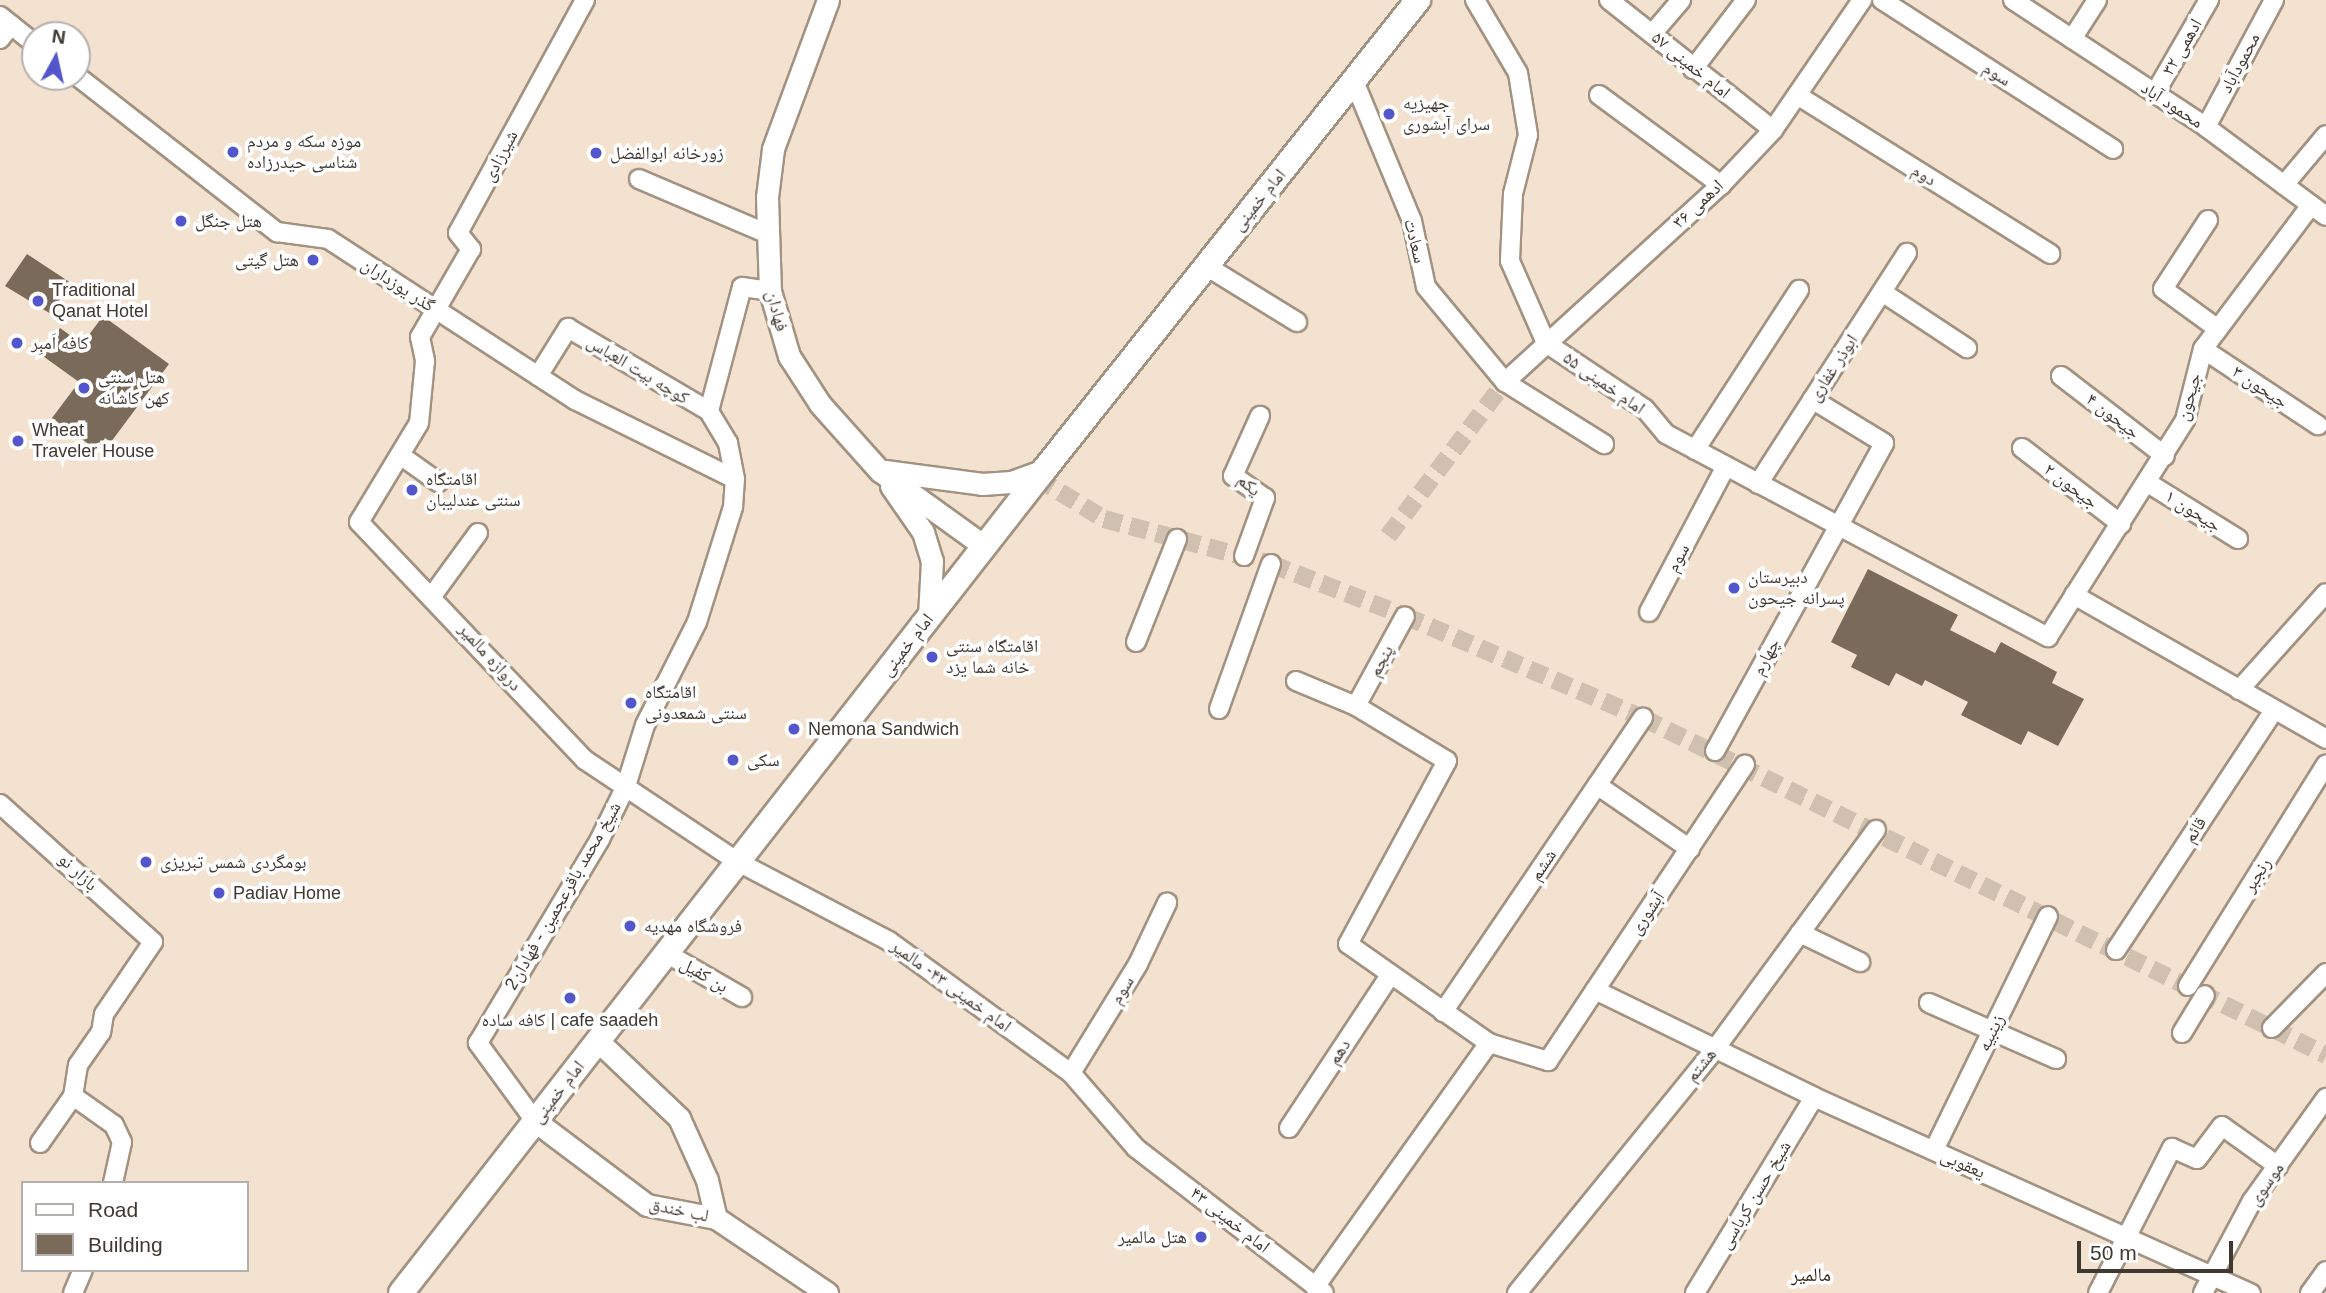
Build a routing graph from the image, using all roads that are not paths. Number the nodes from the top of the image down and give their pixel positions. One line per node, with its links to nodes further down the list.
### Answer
1 (585, 0): 41 (street, شیرزادی)
2 (828, 0): 34 (street, فهادان)
3 (1418, 0): 19 (main road, امام خمینی)
4 (1475, 0): 44 (street, امام خمینی ۵۵)
5 (1609, 0): 15 (street, امام خمینی ۵۷)
6 (1681, 0): 15 (street)
7 (1746, 0): 18 (street)
8 (1862, 0): 23 (street, ادهمی ۳۶)
9 (1882, 0): 27 (street, سوم)
10 (2013, 0): 17 (street, محمود آباد)
11 (2097, 0): 17 (street)
12 (2209, 0): 21 (street, ادهمی ۳۲)
13 (2274, 0): 24 (street, محمودآباد)
14 (4, 27): 16 (street)
15 (1652, 34): 18 (street, امام خمینی ۵۷)
16 (21, 36)
17 (2072, 39): 21 (street, محمود آباد)
18 (1693, 69): 25 (street, امام خمینی ۵۷)
19 (1353, 81): 37 (main road, امام خمینی); 49 (street, سعادت)
20 (91, 87): 41 (street, گذر يوزداران)
21 (2155, 93): 24 (street, محمود آباد)
22 (1599, 95): 29 (street)
23 (1797, 95): 25 (street, ادهمی ۳۶); 36 (street, دوم)
24 (2206, 127): 30 (street, محمود آباد)
25 (1773, 131): 29 (street, ادهمی ۳۶)
26 (2326, 135): 30 (street)
27 (2113, 149)
28 (639, 179): 34 (street)
29 (1721, 185): 44 (street, ادهمی ۳۶)
30 (2284, 185): 31 (street, محمود آباد)
31 (2311, 205): 32 (street, محمود آباد); 43 (street, جیحون)
32 (2326, 216)
33 (2208, 220): 43 (street)
34 (768, 234): 39 (street, فهادان)
35 (1907, 253): 40 (street, ابوذر غفاری)
36 (2050, 254)
37 (1206, 266): 42 (street); 60 (main road, امام خمینی)
38 (1799, 290): 56 (street)
39 (770, 291): 51 (street); 61 (street, فهادان)
40 (1882, 292): 45 (street); 50 (street, ابوذر غفاری)
41 (433, 308): 47 (street, گذر يوزداران); 57 (street)
42 (1297, 322)
43 (2218, 329): 46 (street, جیحون)
44 (1546, 343): 49 (street, ادهمی ۳۶); 56 (street, امام خمینی ۵۵)
45 (1967, 348)
46 (2203, 349): 53 (street, جیحون ۳); 58 (street, جیحون)
47 (538, 376): 51 (street, کوچه بيت العباس); 62 (street, گذر يوزداران)
48 (2061, 376): 58 (street, جیحون ۴)
49 (1505, 382): 54 (street, سعادت)
50 (1812, 399): 65 (street, ابوذر غفاری); 67 (street)
51 (709, 411): 62 (street, شیخ محمد باقرعجمین - فهادان2)
52 (1260, 416): 72 (street, یکم)
53 (2318, 425)
54 (1604, 444)
55 (2022, 448): 66 (street, جیحون ۲)
56 (1695, 450): 59 (street, امام خمینی ۵۵)
57 (400, 455): 63 (street); 75 (street, دروازه مالمیر)
58 (2165, 456): 64 (street, جیحون)
59 (1726, 466): 65 (street, امام خمینی ۵۵); 77 (street, سوم)
60 (1044, 470): 61 (street); 71 (main road, امام خمینی)
61 (880, 471): 71 (street, فهادان); 78 (street)
62 (735, 479): 92 (street, شیخ محمد باقرعجمین - فهادان2)
63 (438, 482)
64 (2148, 483): 66 (street, جیحون); 70 (street, جیحون ۱)
65 (1758, 484): 67 (street, امام خمینی ۵۵)
66 (2121, 524): 74 (street, جیحون)
67 (1837, 526): 74 (street, امام خمینی ۵۵); 88 (street, چهارم)
68 (478, 533): 75 (street)
69 (1177, 539): 80 (street)
70 (2238, 539)
71 (984, 546): 78 (main road, امام خمینی)
72 (1244, 556)
73 (1270, 564): 84 (street)
74 (2074, 595): 82 (street)
75 (432, 596): 92 (street, دروازه مالمیر)
76 (2324, 598): 82 (street)
77 (1649, 612)
78 (929, 616): 96 (main road, امام خمینی)
79 (1405, 616): 83 (street, پنجم)
80 (1136, 642)
81 (1296, 681): 83 (street)
82 (2239, 691): 85 (street)
83 (1356, 706): 104 (street)
84 (1219, 709)
85 (2274, 710): 87 (street); 100 (street, قائم)
86 (1643, 718): 91 (street, ششم)
87 (2326, 739)
88 (1715, 751)
89 (2326, 764): 105 (street, رنجبر)
90 (1745, 765): 95 (street, آبشوری)
91 (1597, 785): 95 (street); 110 (street, ششم)
92 (626, 786): 96 (street, دروازه مالمیر); 122 (street, شیخ محمد باقرعجمین - فهادان2)
93 (0, 804): 119 (street, بازار نو)
94 (1876, 830): 99 (street, هشتم)
95 (1690, 849): 106 (street, آبشوری)
96 (738, 862): 101 (main road, امام خمینی); 118 (street, امام خمینی ۴۳- مالمیر)
97 (1167, 903): 118 (street, سوم)
98 (2048, 916): 112 (street, زینبیه)
99 (1800, 933): 102 (street); 116 (street, هشتم)
100 (2116, 950)
101 (666, 953): 108 (street, بن کفیل); 114 (main road, امام خمینی)
102 (1860, 962)
103 (2326, 973): 111 (street)
104 (1389, 977): 110 (street); 123 (street, دهم)
105 (2188, 986)
106 (1595, 990): 115 (street, آبشوری); 116 (street, یعقوبی)
107 (2205, 995): 113 (street)
108 (742, 997)
109 (1929, 1003): 112 (street)
110 (1443, 1012): 115 (street)
111 (2272, 1028)
112 (1992, 1031): 117 (street); 126 (street, زینبیه)
113 (2182, 1033)
114 (598, 1041): 122 (main road, امام خمینی); 129 (street)
115 (1489, 1044): 134 (street)
116 (1715, 1049): 120 (street, یعقوبی); 138 (street, هشتم)
117 (2056, 1059)
118 (1071, 1073): 125 (street, امام خمینی ۴۳- مالمیر)
119 (73, 1096): 124 (street); 128 (street)
120 (1814, 1097): 126 (street, یعقوبی); 139 (street, شیخ حسن کرباسی)
121 (2326, 1098): 127 (street, موسوی)
122 (535, 1121): 129 (street, لب خندق); 136 (main road, امام خمینی)
123 (1289, 1128)
124 (40, 1143)
125 (1136, 1148): 134 (street, امام خمینی ۴۳)
126 (1934, 1150): 130 (street, یعقوبی)
127 (2278, 1166): 130 (street); 133 (street, موسوی)
128 (113, 1181)
129 (716, 1218): 137 (street, لب خندق)
130 (2129, 1238): 133 (street, یعقوبی); 140 (street)
131 (2326, 1271): 143 (street)
132 (82, 1272): 135 (street)
133 (2213, 1274): 141 (street, موسوی); 142 (street, یعقوبی)
134 (1320, 1290)
135 (73, 1293)
136 (401, 1293)
137 (827, 1293)
138 (1517, 1293)
139 (1695, 1293)
140 (2098, 1293)
141 (2203, 1293)
142 (2251, 1293)
143 (2310, 1293)

